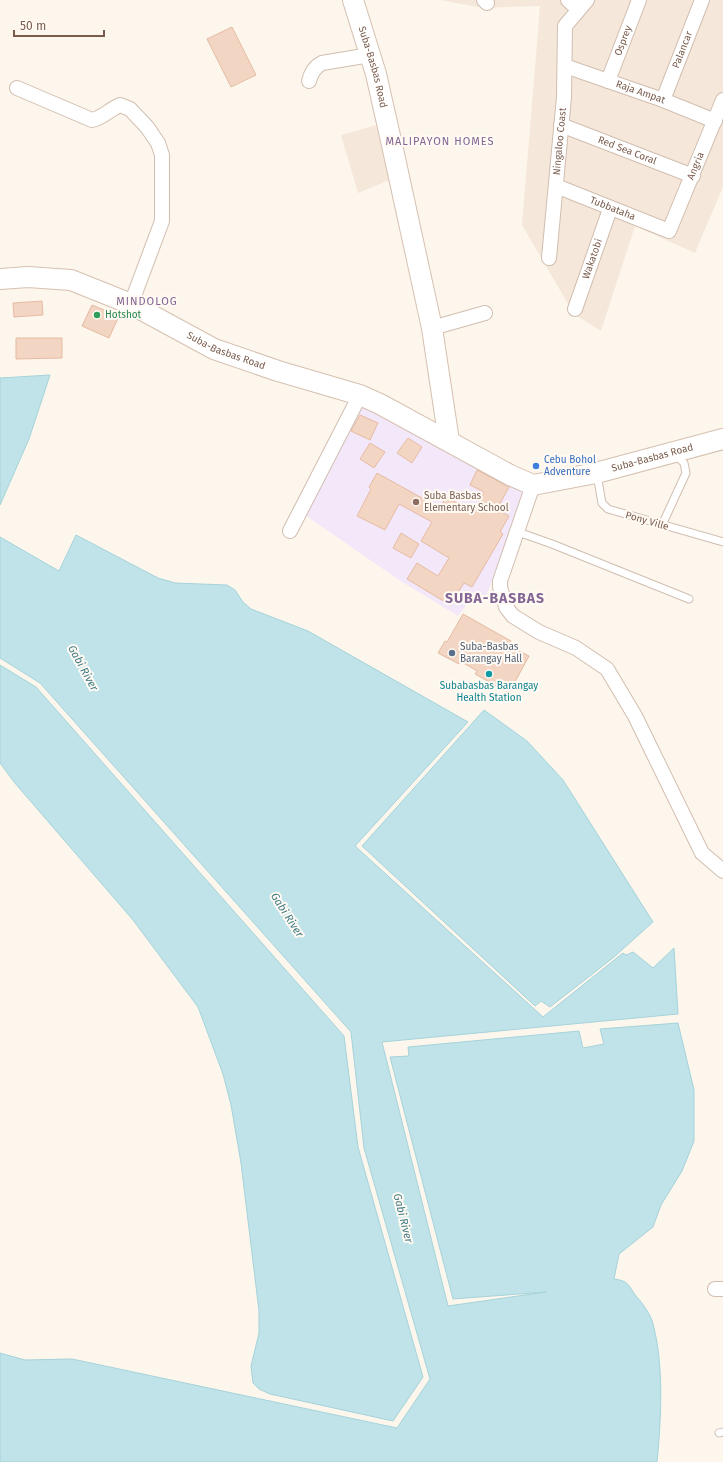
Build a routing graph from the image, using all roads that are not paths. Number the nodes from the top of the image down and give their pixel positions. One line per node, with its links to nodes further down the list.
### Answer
1 (353, 0): 5 (street, Suba-Basbas Road)
2 (639, 0): 8 (street, Osprey)
3 (702, 0): 10 (street, Palancar)
4 (578, 3): 6 (street, Ningaloo Coast)
5 (370, 55): 7 (street); 23 (street, Suba-Basbas Road)
6 (565, 66): 8 (street, Raja Ampat); 13 (street, Ningaloo Coast)
7 (309, 81)
8 (608, 81): 10 (street, Raja Ampat)
9 (17, 88): 20 (street)
10 (663, 100): 12 (street, Raja Ampat)
11 (723, 100): 12 (street, Angria)
12 (715, 122): 14 (street, Angria)
13 (562, 125): 14 (street, Red Sea Coral); 15 (street, Ningaloo Coast)
14 (693, 176): 17 (street, Angria)
15 (556, 186): 16 (street, Tubbataha); 18 (street, Ningaloo Coast)
16 (610, 209): 17 (street, Tubbataha); 21 (street, Wakatobi)
17 (669, 231)
18 (549, 258)
19 (0, 279): 20 (street, Suba-Basbas Road)
20 (131, 304): 24 (street, Suba-Basbas Road)
21 (575, 309)
22 (485, 312): 23 (street)
23 (432, 328): 26 (street, Suba-Basbas Road)
24 (360, 395): 26 (street, Suba-Basbas Road); 31 (street)
25 (723, 439): 27 (street, Suba-Basbas Road)
26 (449, 441): 29 (street, Suba-Basbas Road)
27 (672, 453): 28 (street, Suba-Basbas Road); 30 (lane)
28 (596, 473): 29 (street, Suba-Basbas Road); 30 (lane, Pony Ville)
29 (533, 485): 32 (street)
30 (662, 525): 33 (lane, Pony Ville)
31 (290, 531)
32 (518, 532): 34 (lane); 35 (street)
33 (723, 542)
34 (689, 599)
35 (723, 871)

